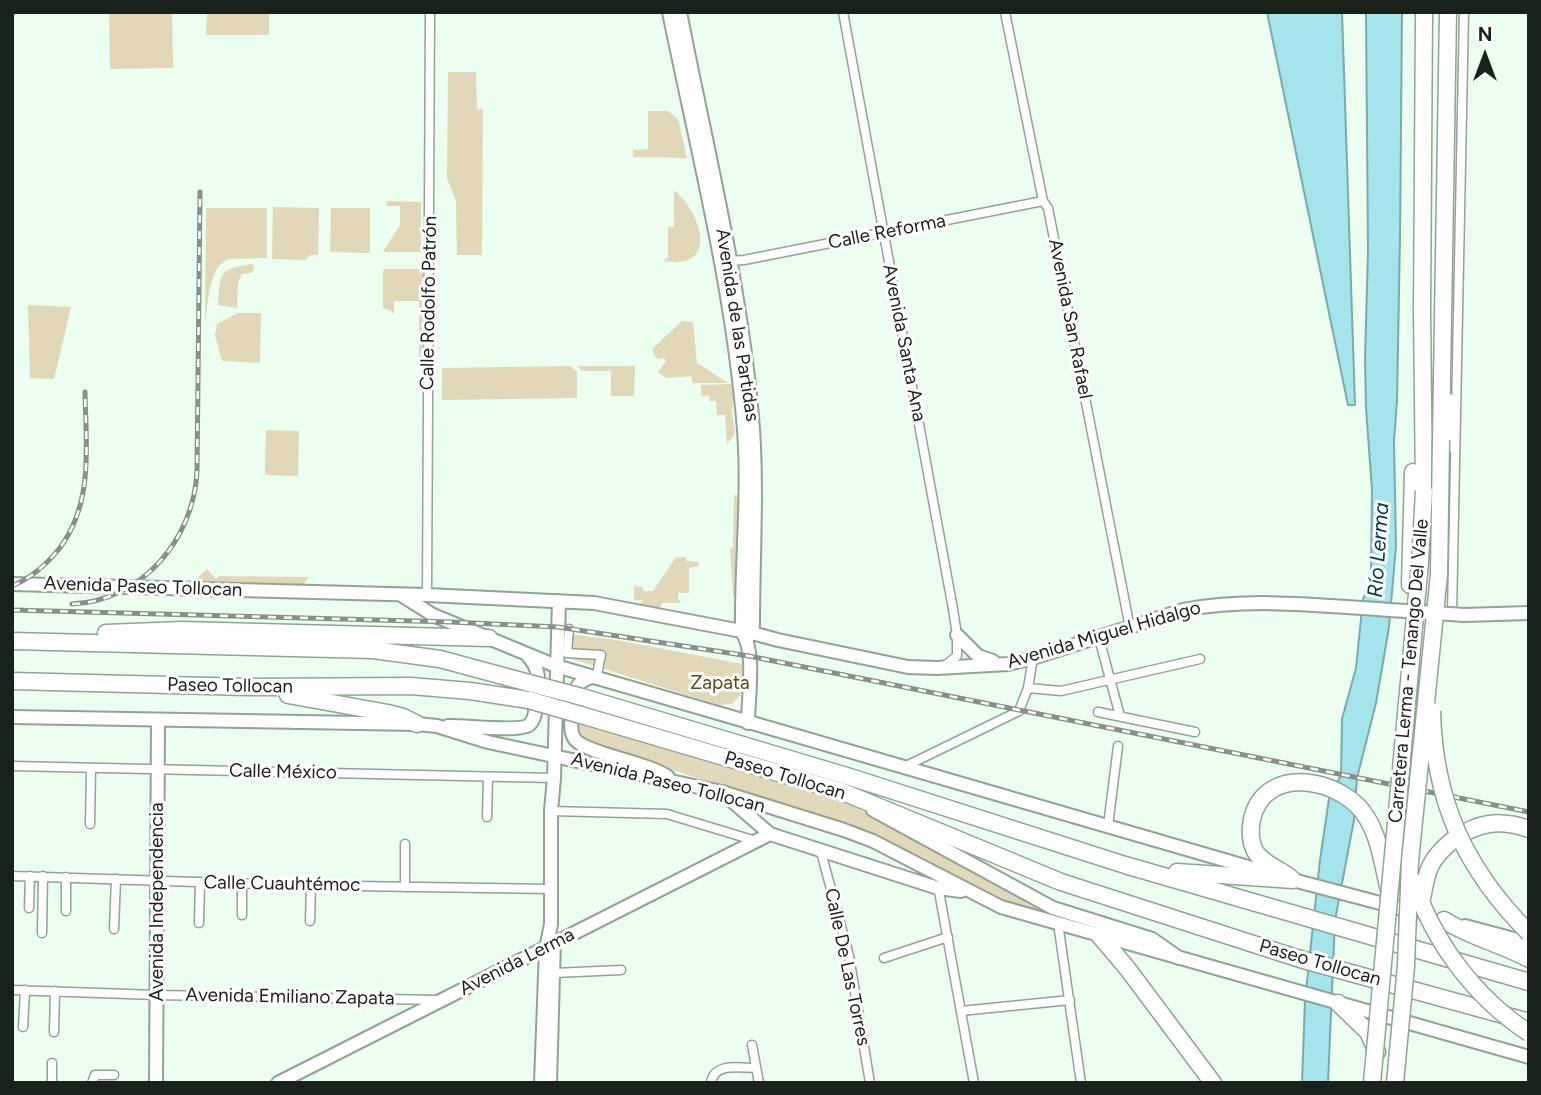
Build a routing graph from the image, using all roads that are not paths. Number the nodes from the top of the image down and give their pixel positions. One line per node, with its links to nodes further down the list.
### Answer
1 (430, 12): 17 (street, Calle Rodolfo Patrón)
2 (669, 12): 24 (main road, Avenida de las Partidas)
3 (680, 12): 12 (main road, Avenida de las Partidas)
4 (843, 12): 10 (street, Avenida Santa Ana)
5 (1005, 12): 9 (street, Avenida San Rafael)
6 (1424, 12): 11 (highway)
7 (1447, 12): 13 (highway)
8 (1464, 12): 21 (street)
9 (1043, 201): 10 (street, Calle Reforma); 22 (street, Avenida San Rafael)
10 (883, 233): 12 (street, Calle Reforma); 25 (street, Avenida Santa Ana)
11 (1422, 258): 19 (highway); 84 (highway, Carretera Lerma - Tenango Del Valle, bridge)
12 (729, 261): 24 (main road, Avenida de las Partidas)
13 (1443, 303): 14 (street); 102 (highway, bridge)
14 (1450, 490): 97 (highway, bridge)
15 (12, 584): 16 (main road, Avenida Paseo Tollocan)
16 (401, 595): 17 (main road, Avenida Paseo Tollocan); 26 (main road)
17 (427, 595): 18 (main road, Avenida Paseo Tollocan)
18 (559, 601): 24 (main road, Avenida Miguel Hidalgo); 33 (main road)
19 (1407, 611): 21 (main road, Avenida Miguel Hidalgo, bridge); 22 (main road, Avenida Miguel Hidalgo); 117 (highway, bridge)
20 (1529, 613): 21 (main road, Avenida Miguel Hidalgo, bridge)
21 (1452, 614)
22 (1130, 628): 27 (main road, Avenida Miguel Hidalgo)
23 (569, 629): 35 (street)
24 (747, 634): 34 (main road, Avenida Miguel Hidalgo); 44 (main road, Avenida de las Partidas)
25 (957, 635): 32 (main road); 34 (street)
26 (489, 638): 28 (highway); 29 (main road)
27 (1099, 638): 30 (main road, Avenida Miguel Hidalgo); 36 (street)
28 (12, 640): 68 (highway, Paseo Tollocan, bridge)
29 (526, 654): 33 (main road); 46 (main road)
30 (1033, 658): 32 (main road, Avenida Miguel Hidalgo); 39 (street)
31 (1200, 659): 36 (street)
32 (1007, 664): 34 (main road, Avenida Miguel Hidalgo)
33 (556, 666): 35 (main road); 49 (main road)
34 (943, 667)
35 (594, 678): 44 (main road); 56 (main road)
36 (1111, 679): 39 (street); 41 (street)
37 (12, 681): 38 (highway, Paseo Tollocan)
38 (248, 687): 45 (highway); 58 (highway, Paseo Tollocan, bridge)
39 (1028, 688): 51 (street)
40 (1098, 712): 41 (street)
41 (1120, 716): 47 (street)
42 (12, 717): 43 (main road, Avenida Paseo Tollocan)
43 (158, 721): 45 (main road, Avenida Paseo Tollocan); 53 (main road, Avenida Independencia)
44 (748, 723): 51 (main road)
45 (417, 724): 46 (main road, Avenida Paseo Tollocan)
46 (437, 726): 49 (main road, Avenida Paseo Tollocan)
47 (1195, 732)
48 (1118, 746): 62 (street)
49 (555, 755): 55 (main road); 56 (main road, Avenida Paseo Tollocan)
50 (12, 766): 52 (street, Calle México)
51 (904, 767): 62 (main road)
52 (91, 768): 53 (street, Calle México); 61 (street)
53 (158, 770): 54 (street, Calle México); 75 (main road, Avenida Independencia)
54 (488, 778): 55 (street, Calle México); 60 (street)
55 (554, 778): 59 (main road)
56 (675, 782): 57 (main road, Avenida Paseo Tollocan)
57 (722, 792): 64 (main road); 69 (main road, Avenida Paseo Tollocan)
58 (843, 792): 100 (main road); 114 (highway, Paseo Tollocan)
59 (551, 811): 65 (street); 82 (main road)
60 (487, 817)
61 (90, 824)
62 (1108, 826): 77 (main road)
63 (1529, 829): 87 (highway, bridge)
64 (770, 834): 65 (main road, Avenida Lerma); 67 (main road)
65 (756, 841): 98 (main road, Avenida Lerma)
66 (405, 844): 80 (street)
67 (821, 852): 81 (main road); 131 (street, Calle De Las Torres)
68 (1125, 865): 77 (highway); 105 (highway, Paseo Tollocan)
69 (935, 873): 81 (street); 83 (main road, Avenida Paseo Tollocan)
70 (12, 876): 71 (street, Calle Cuauhtémoc)
71 (30, 876): 72 (street, Calle Cuauhtémoc); 85 (street)
72 (43, 876): 73 (street, Calle Cuauhtémoc); 94 (street)
73 (65, 877): 74 (street, Calle Cuauhtémoc); 86 (street)
74 (116, 879): 75 (street, Calle Cuauhtémoc); 93 (street)
75 (156, 881): 76 (street, Calle Cuauhtémoc); 109 (main road, Avenida Independencia)
76 (200, 882): 78 (street, Calle Cuauhtémoc); 91 (street)
77 (1301, 882): 84 (highway); 87 (main road, bridge)
78 (242, 884): 79 (street, Calle Cuauhtémoc); 88 (street)
79 (311, 885): 80 (street, Calle Cuauhtémoc); 90 (street)
80 (405, 887): 82 (street, Calle Cuauhtémoc)
81 (938, 888): 83 (main road); 96 (street)
82 (551, 890): 98 (main road)
83 (968, 892): 92 (main road, Avenida Paseo Tollocan)
84 (1389, 892): 135 (highway, Carretera Lerma - Tenango Del Valle, bridge)
85 (30, 908)
86 (65, 911)
87 (1419, 913): 89 (main road, bridge); 102 (highway)
88 (242, 915)
89 (1444, 920): 97 (main road); 101 (highway)
90 (310, 921)
91 (199, 923)
92 (1058, 923): 95 (main road, Avenida Paseo Tollocan); 111 (street)
93 (114, 929)
94 (42, 933)
95 (1099, 935): 100 (main road, Avenida Paseo Tollocan); 134 (highway)
96 (948, 937): 99 (street); 113 (street)
97 (1528, 940)
98 (551, 946): 104 (main road); 110 (main road, Avenida Lerma); 128 (main road)
99 (884, 958)
100 (1179, 958): 112 (main road, Avenida Paseo Tollocan)
101 (1529, 959)
102 (1406, 966): 136 (highway, bridge)
103 (621, 970): 104 (street)
104 (554, 973): 129 (main road)
105 (1529, 982)
106 (12, 990): 107 (street, Avenida Emiliano Zapata)
107 (25, 990): 108 (street, Avenida Emiliano Zapata); 115 (street)
108 (55, 991): 109 (street, Avenida Emiliano Zapata); 116 (street)
109 (156, 995): 110 (street, Avenida Emiliano Zapata); 126 (main road, Avenida Independencia)
110 (442, 1000): 127 (main road, Avenida Lerma)
111 (1070, 1000): 113 (street); 133 (street)
112 (1336, 1002): 119 (main road, Avenida Paseo Tollocan); 135 (highway)
113 (961, 1011): 132 (street)
114 (1529, 1022)
115 (23, 1027)
116 (54, 1032)
117 (1529, 1033)
118 (752, 1045): 121 (street)
119 (1529, 1057)
120 (52, 1063): 124 (street)
121 (756, 1068): 123 (street); 130 (street)
122 (114, 1075): 125 (street)
123 (711, 1081)
124 (52, 1083)
125 (92, 1083)
126 (156, 1083)
127 (278, 1083)
128 (541, 1083)
129 (550, 1083)
130 (759, 1083)
131 (870, 1083)
132 (974, 1083)
133 (1081, 1083)
134 (1213, 1083)
135 (1375, 1083)
136 (1395, 1083)

